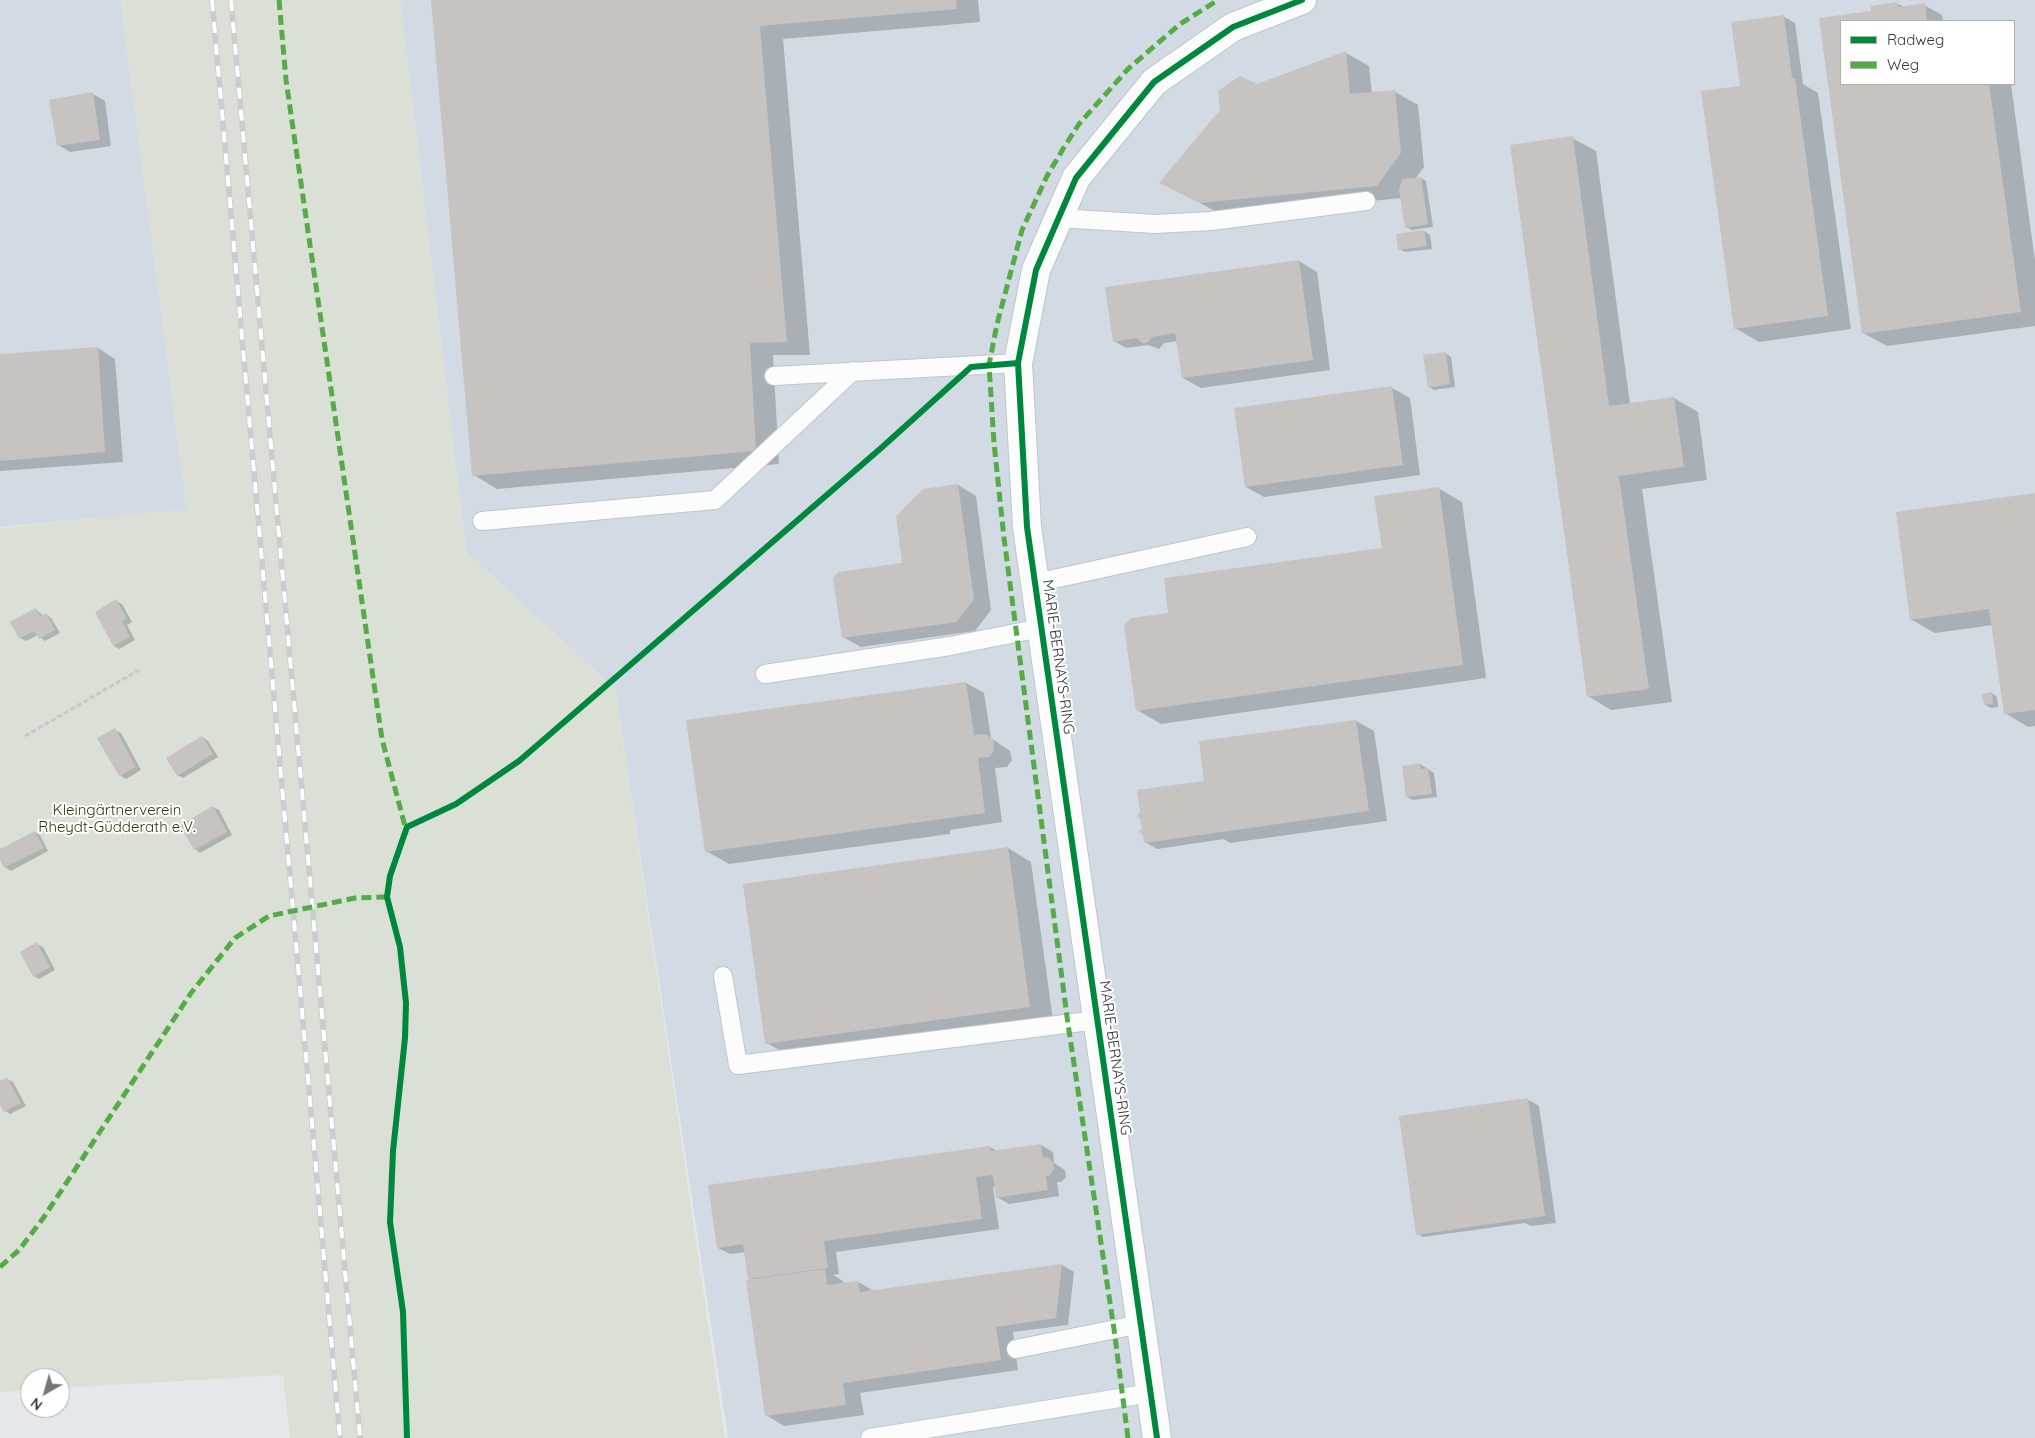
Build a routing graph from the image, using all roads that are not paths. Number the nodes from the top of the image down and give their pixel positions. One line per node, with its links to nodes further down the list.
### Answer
1 (1302, 0): 3 (street, MARIE-BERNAYS-RING)
2 (1366, 201): 3 (lane)
3 (1058, 218): 4 (street, MARIE-BERNAYS-RING)
4 (1018, 363): 5 (lane); 9 (street, MARIE-BERNAYS-RING)
5 (853, 371): 6 (lane); 7 (lane)
6 (774, 376)
7 (482, 521)
8 (1247, 537): 9 (lane)
9 (1035, 583): 10 (street, MARIE-BERNAYS-RING)
10 (1041, 628): 11 (lane); 13 (street, MARIE-BERNAYS-RING)
11 (765, 674)
12 (723, 976): 13 (lane)
13 (1097, 1020): 14 (street, MARIE-BERNAYS-RING)
14 (1141, 1324): 15 (lane); 16 (street, MARIE-BERNAYS-RING)
15 (1016, 1349)
16 (1151, 1393): 17 (lane); 18 (street, MARIE-BERNAYS-RING)
17 (870, 1438)
18 (1158, 1438)

